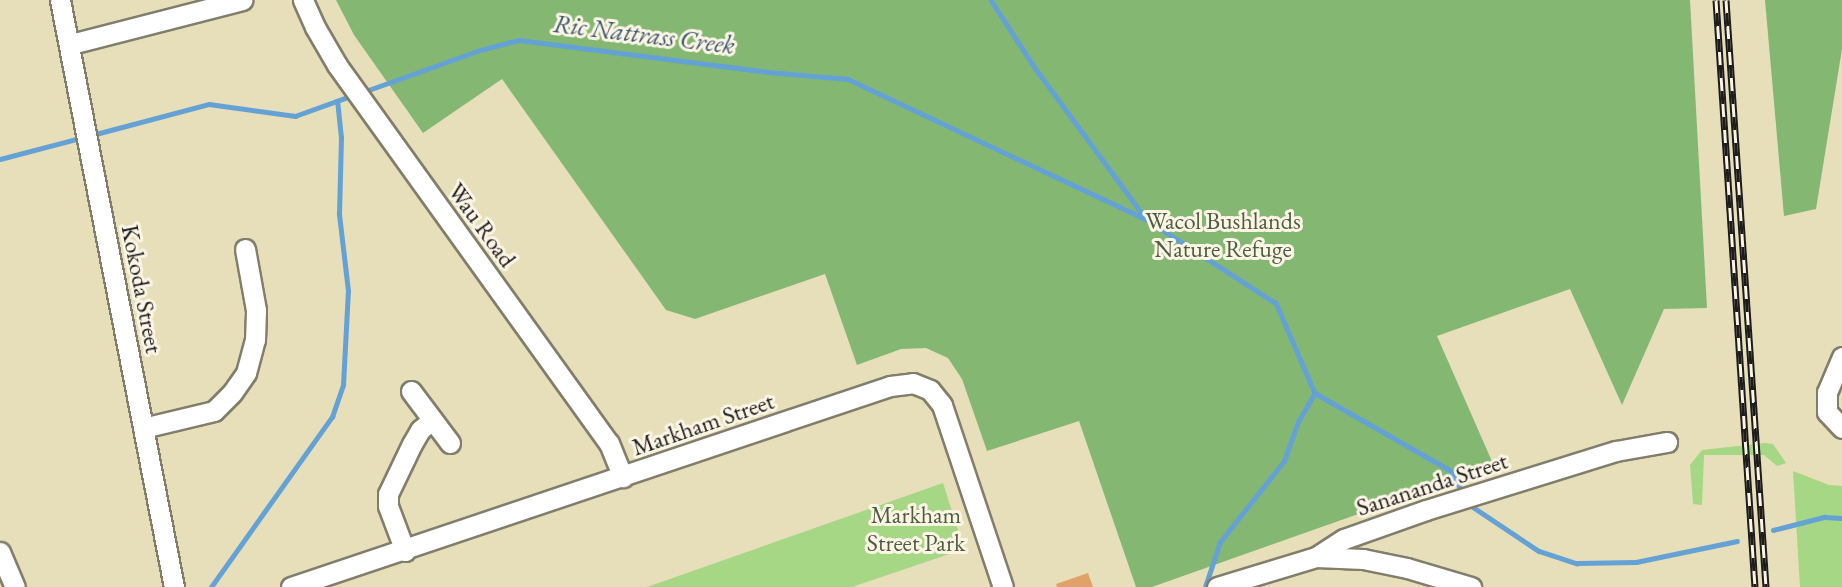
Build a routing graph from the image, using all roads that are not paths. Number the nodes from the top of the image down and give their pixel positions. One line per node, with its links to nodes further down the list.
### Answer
1 (60, 0): 4 (street, Kokoda Street)
2 (242, 0): 4 (street)
3 (303, 0): 13 (street, Wau Road)
4 (71, 44): 10 (street, Kokoda Street)
5 (245, 249): 10 (street)
6 (1842, 357): 9 (street)
7 (411, 391): 8 (street)
8 (432, 420): 12 (street); 14 (street)
9 (1842, 428)
10 (143, 429): 18 (street, Kokoda Street)
11 (1667, 442): 16 (street, Sanananda Street)
12 (450, 443)
13 (622, 477): 14 (street, Markham Street); 20 (street, Markham Street)
14 (405, 551): 19 (street, Markham Street)
15 (0, 552): 17 (street)
16 (1317, 557): 21 (street, Sanananda Street); 22 (street)
17 (15, 587)
18 (174, 587)
19 (291, 587)
20 (1003, 587)
21 (1219, 587)
22 (1471, 587)

